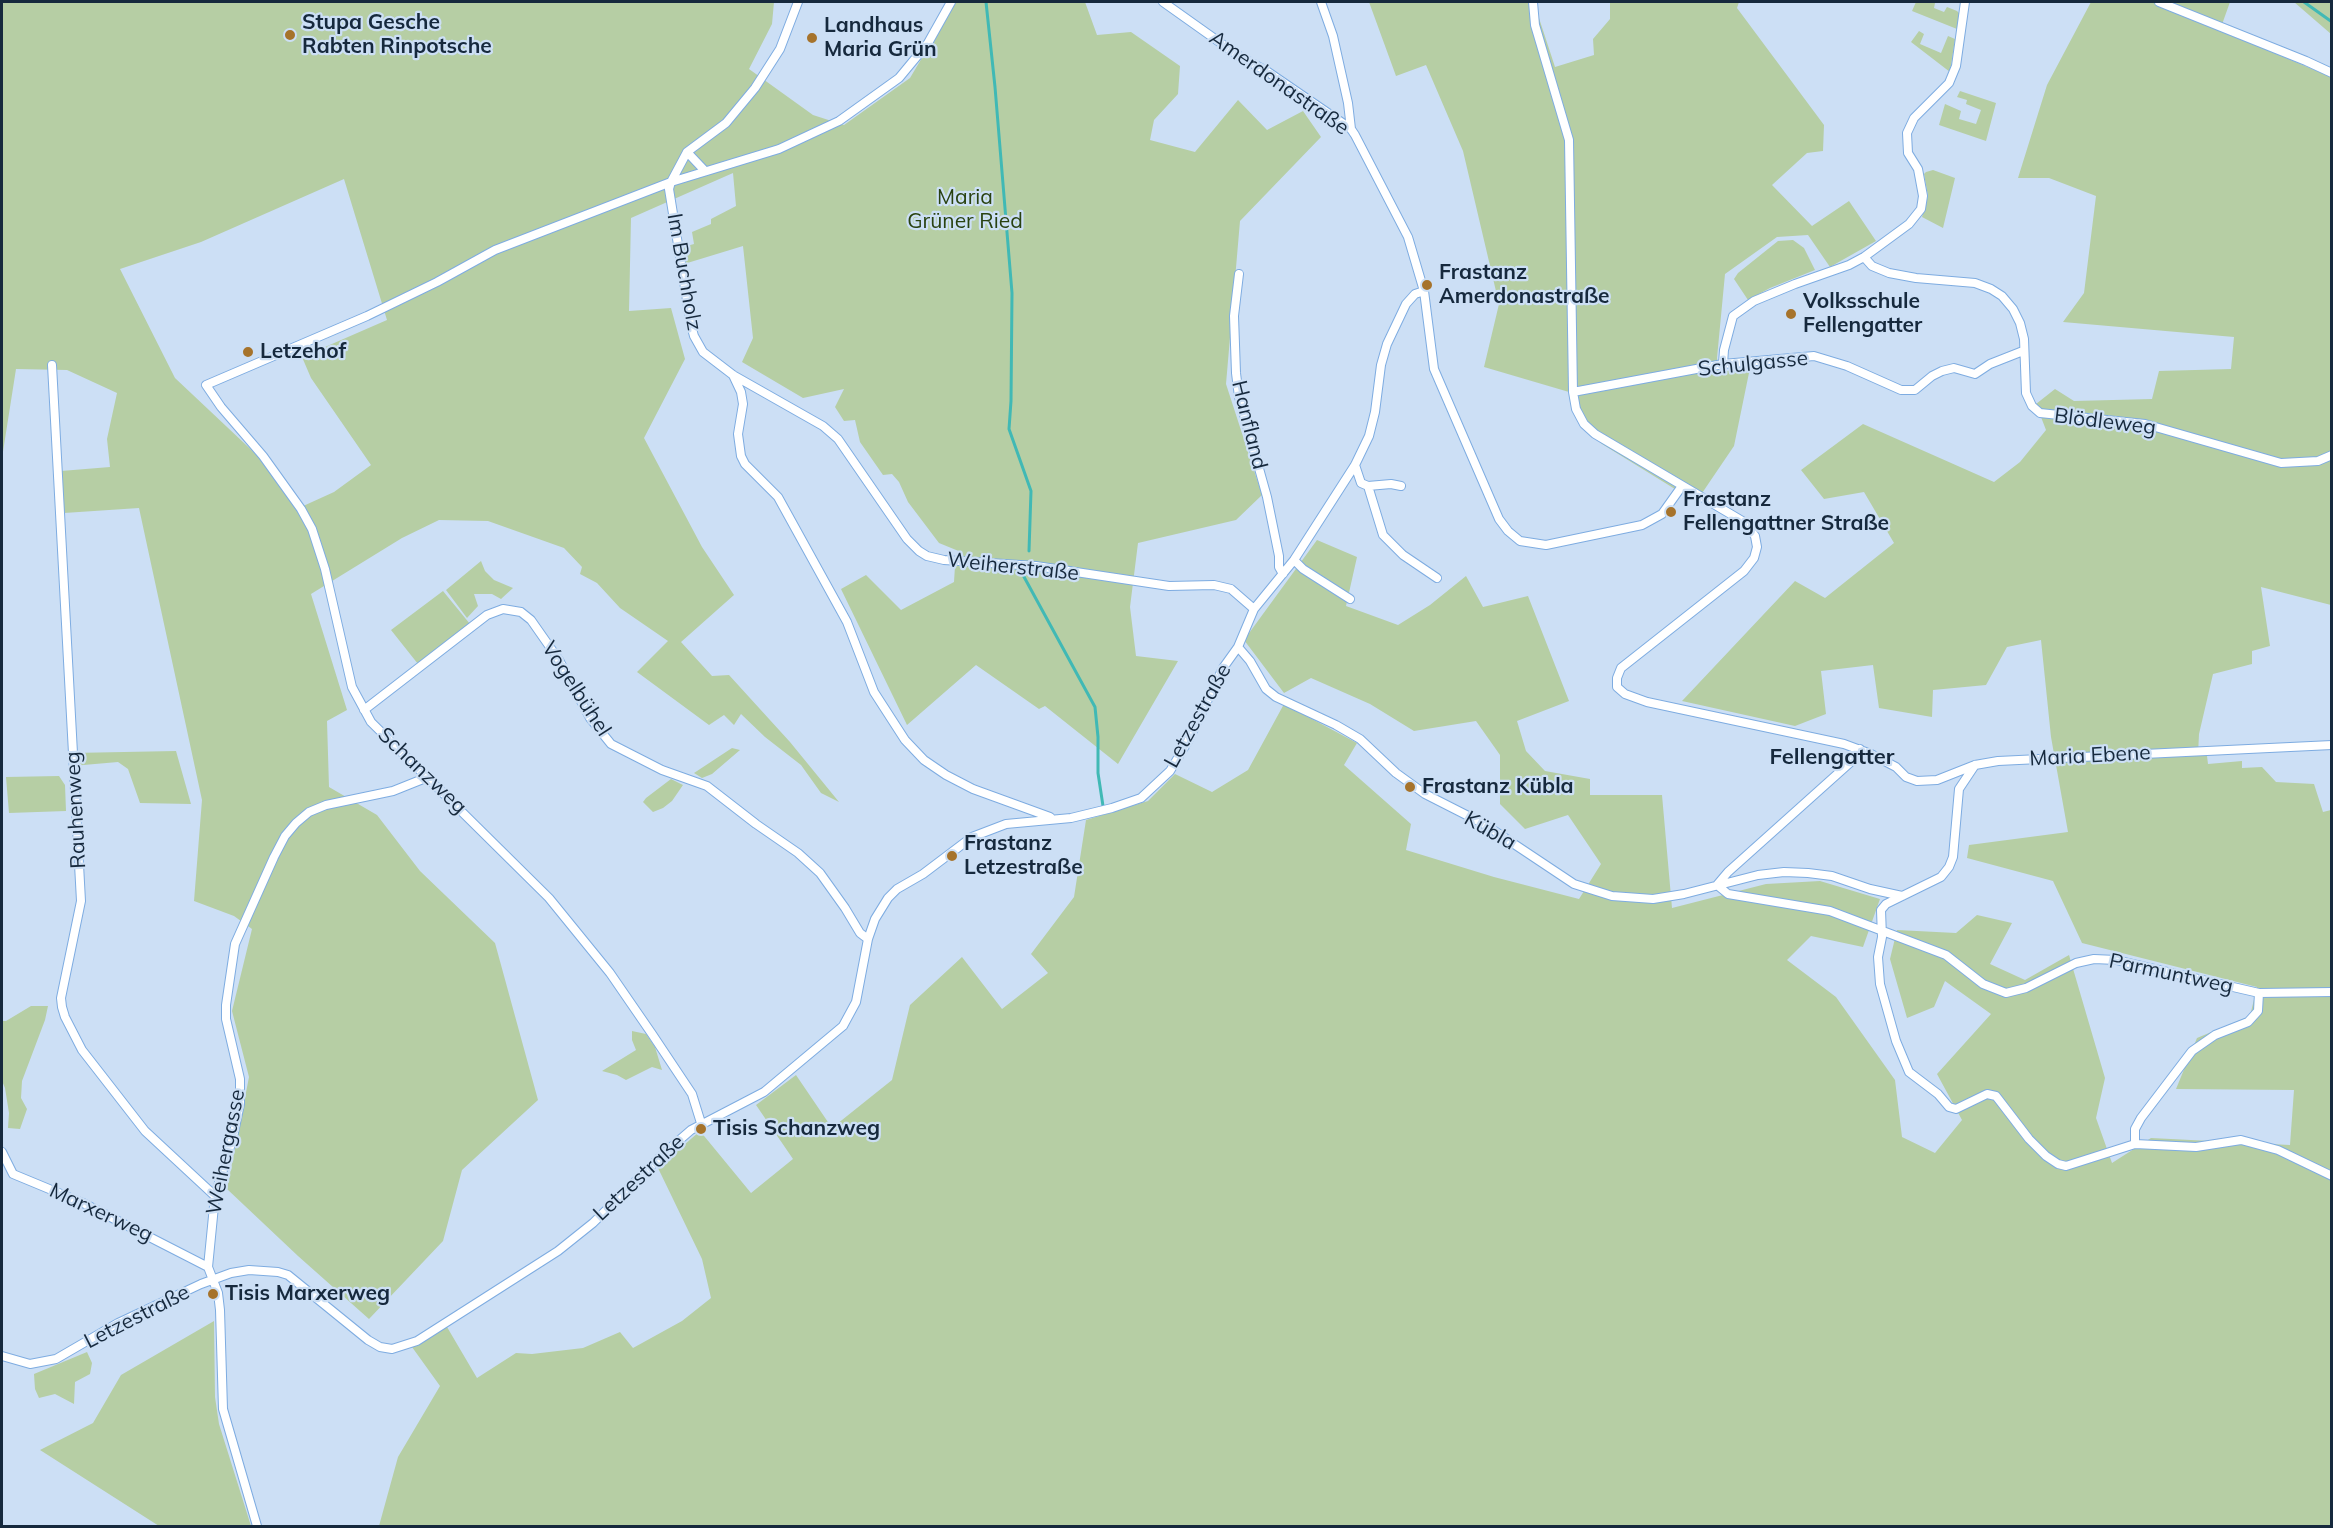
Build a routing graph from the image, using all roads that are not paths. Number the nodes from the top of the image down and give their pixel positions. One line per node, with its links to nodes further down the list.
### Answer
1 (798, 2): 10 (street)
2 (951, 2): 11 (street)
3 (1163, 2): 9 (street, Amerdonastraße)
4 (1321, 2): 9 (street)
5 (1533, 2): 21 (street)
6 (1965, 2): 13 (street)
7 (2159, 2): 8 (street)
8 (2331, 74)
9 (1351, 129): 15 (street, Amerdonastraße)
10 (687, 152): 11 (street); 12 (street)
11 (705, 171): 12 (street)
12 (670, 182): 19 (street, Im Buchholz); 20 (street, Im Buchholz)
13 (1864, 257): 16 (street, Blödleweg); 17 (street)
14 (1239, 274): 28 (street, Hanfland)
15 (1424, 291): 23 (street, Letzestraße); 26 (street, Amerdonastraße)
16 (2023, 351): 17 (street, Schulgasse); 22 (street, Blödleweg)
17 (1723, 364): 21 (street, Schulgasse)
18 (52, 365): 49 (street, Rauhenweg)
19 (733, 375): 31 (street, Weiherstraße); 38 (street)
20 (206, 385): 33 (street, Schanzweg)
21 (1574, 392): 26 (street)
22 (2331, 455)
23 (1355, 465): 24 (street); 27 (street, Letzestraße)
24 (1368, 486): 25 (street); 29 (street)
25 (1401, 486)
26 (1682, 486): 35 (street, Maria Ebene)
27 (1294, 560): 28 (street, Letzestraße); 30 (street)
28 (1283, 574): 31 (street, Letzestraße)
29 (1437, 578)
30 (1350, 599)
31 (1254, 609): 32 (street, Letzestraße)
32 (1238, 647): 38 (street, Letzestraße); 39 (street, Kübla)
33 (364, 710): 37 (street, Schanzweg); 42 (street, Vogelbühel)
34 (2331, 745): 36 (street, Maria Ebene)
35 (1860, 749): 36 (street, Maria Ebene); 39 (street)
36 (1975, 765): 40 (street)
37 (428, 777): 45 (street, Schanzweg); 49 (street, Weihergasse)
38 (1055, 819): 42 (street, Letzestraße)
39 (1717, 885): 40 (street, Kübla); 41 (street, Parmuntweg)
40 (1902, 896): 41 (street)
41 (1881, 931): 44 (street, Parmuntweg); 46 (street)
42 (868, 939): 45 (street, Letzestraße)
43 (2331, 992): 44 (street)
44 (2259, 993): 46 (street, Parmuntweg)
45 (701, 1123): 51 (street, Letzestraße)
46 (2135, 1144): 48 (street)
47 (2, 1152): 50 (street, Marxerweg)
48 (2331, 1176)
49 (215, 1196): 50 (street, Weihergasse)
50 (208, 1267): 51 (street, Weihergasse)
51 (213, 1279): 52 (street, Letzestraße); 53 (street, Weihergasse)
52 (2, 1356)
53 (257, 1527)

